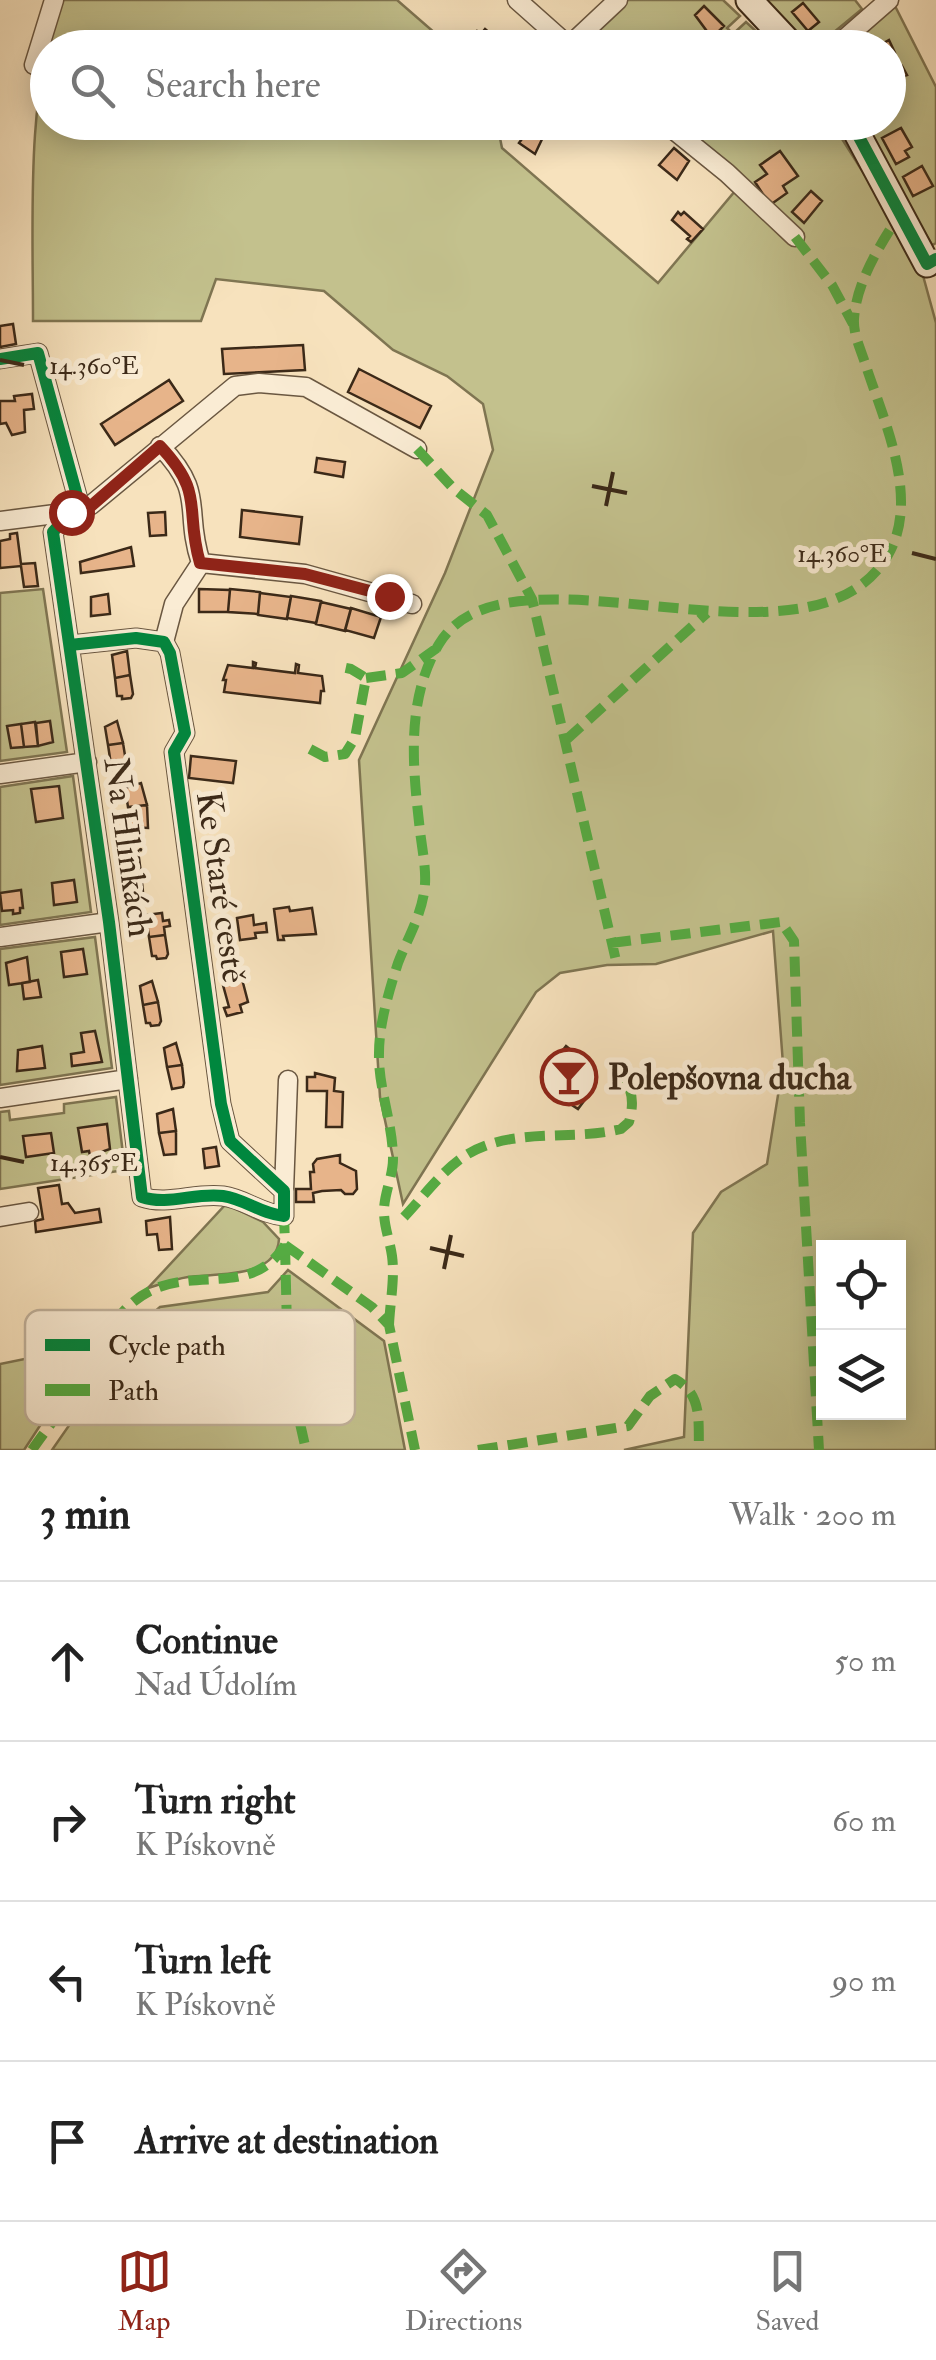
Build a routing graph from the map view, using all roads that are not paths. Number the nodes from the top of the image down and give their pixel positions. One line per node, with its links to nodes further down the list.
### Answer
1 (54, 0): 6 (street)
2 (517, 0): 7 (street)
3 (618, 0): 8 (street)
4 (749, 0): 9 (street)
5 (889, 0): 10 (street)
6 (45, 30)
7 (552, 30)
8 (587, 30)
9 (777, 30)
10 (855, 30)
11 (686, 140): 13 (street)
12 (861, 140): 14 (street)
13 (795, 238)
14 (933, 268)
15 (0, 359): 18 (street)
16 (160, 446): 17 (street); 18 (street); 20 (street)
17 (417, 449)
18 (71, 512): 19 (street); 23 (street, Na Hlinkách)
19 (0, 521)
20 (200, 563): 21 (street); 22 (street)
21 (412, 604)
22 (164, 642): 23 (street); 31 (street, Ke Staré cestě)
23 (70, 645): 24 (street, Na Hlinkách)
24 (87, 762): 25 (street); 26 (street, Na Hlinkách)
25 (0, 774)
26 (109, 922): 27 (street); 28 (street, Na Hlinkách)
27 (0, 936)
28 (128, 1079): 30 (street); 31 (street, Na Hlinkách)
29 (288, 1080): 31 (street)
30 (0, 1098)
31 (284, 1191)
32 (29, 1212): 33 (street)
33 (0, 1216)

